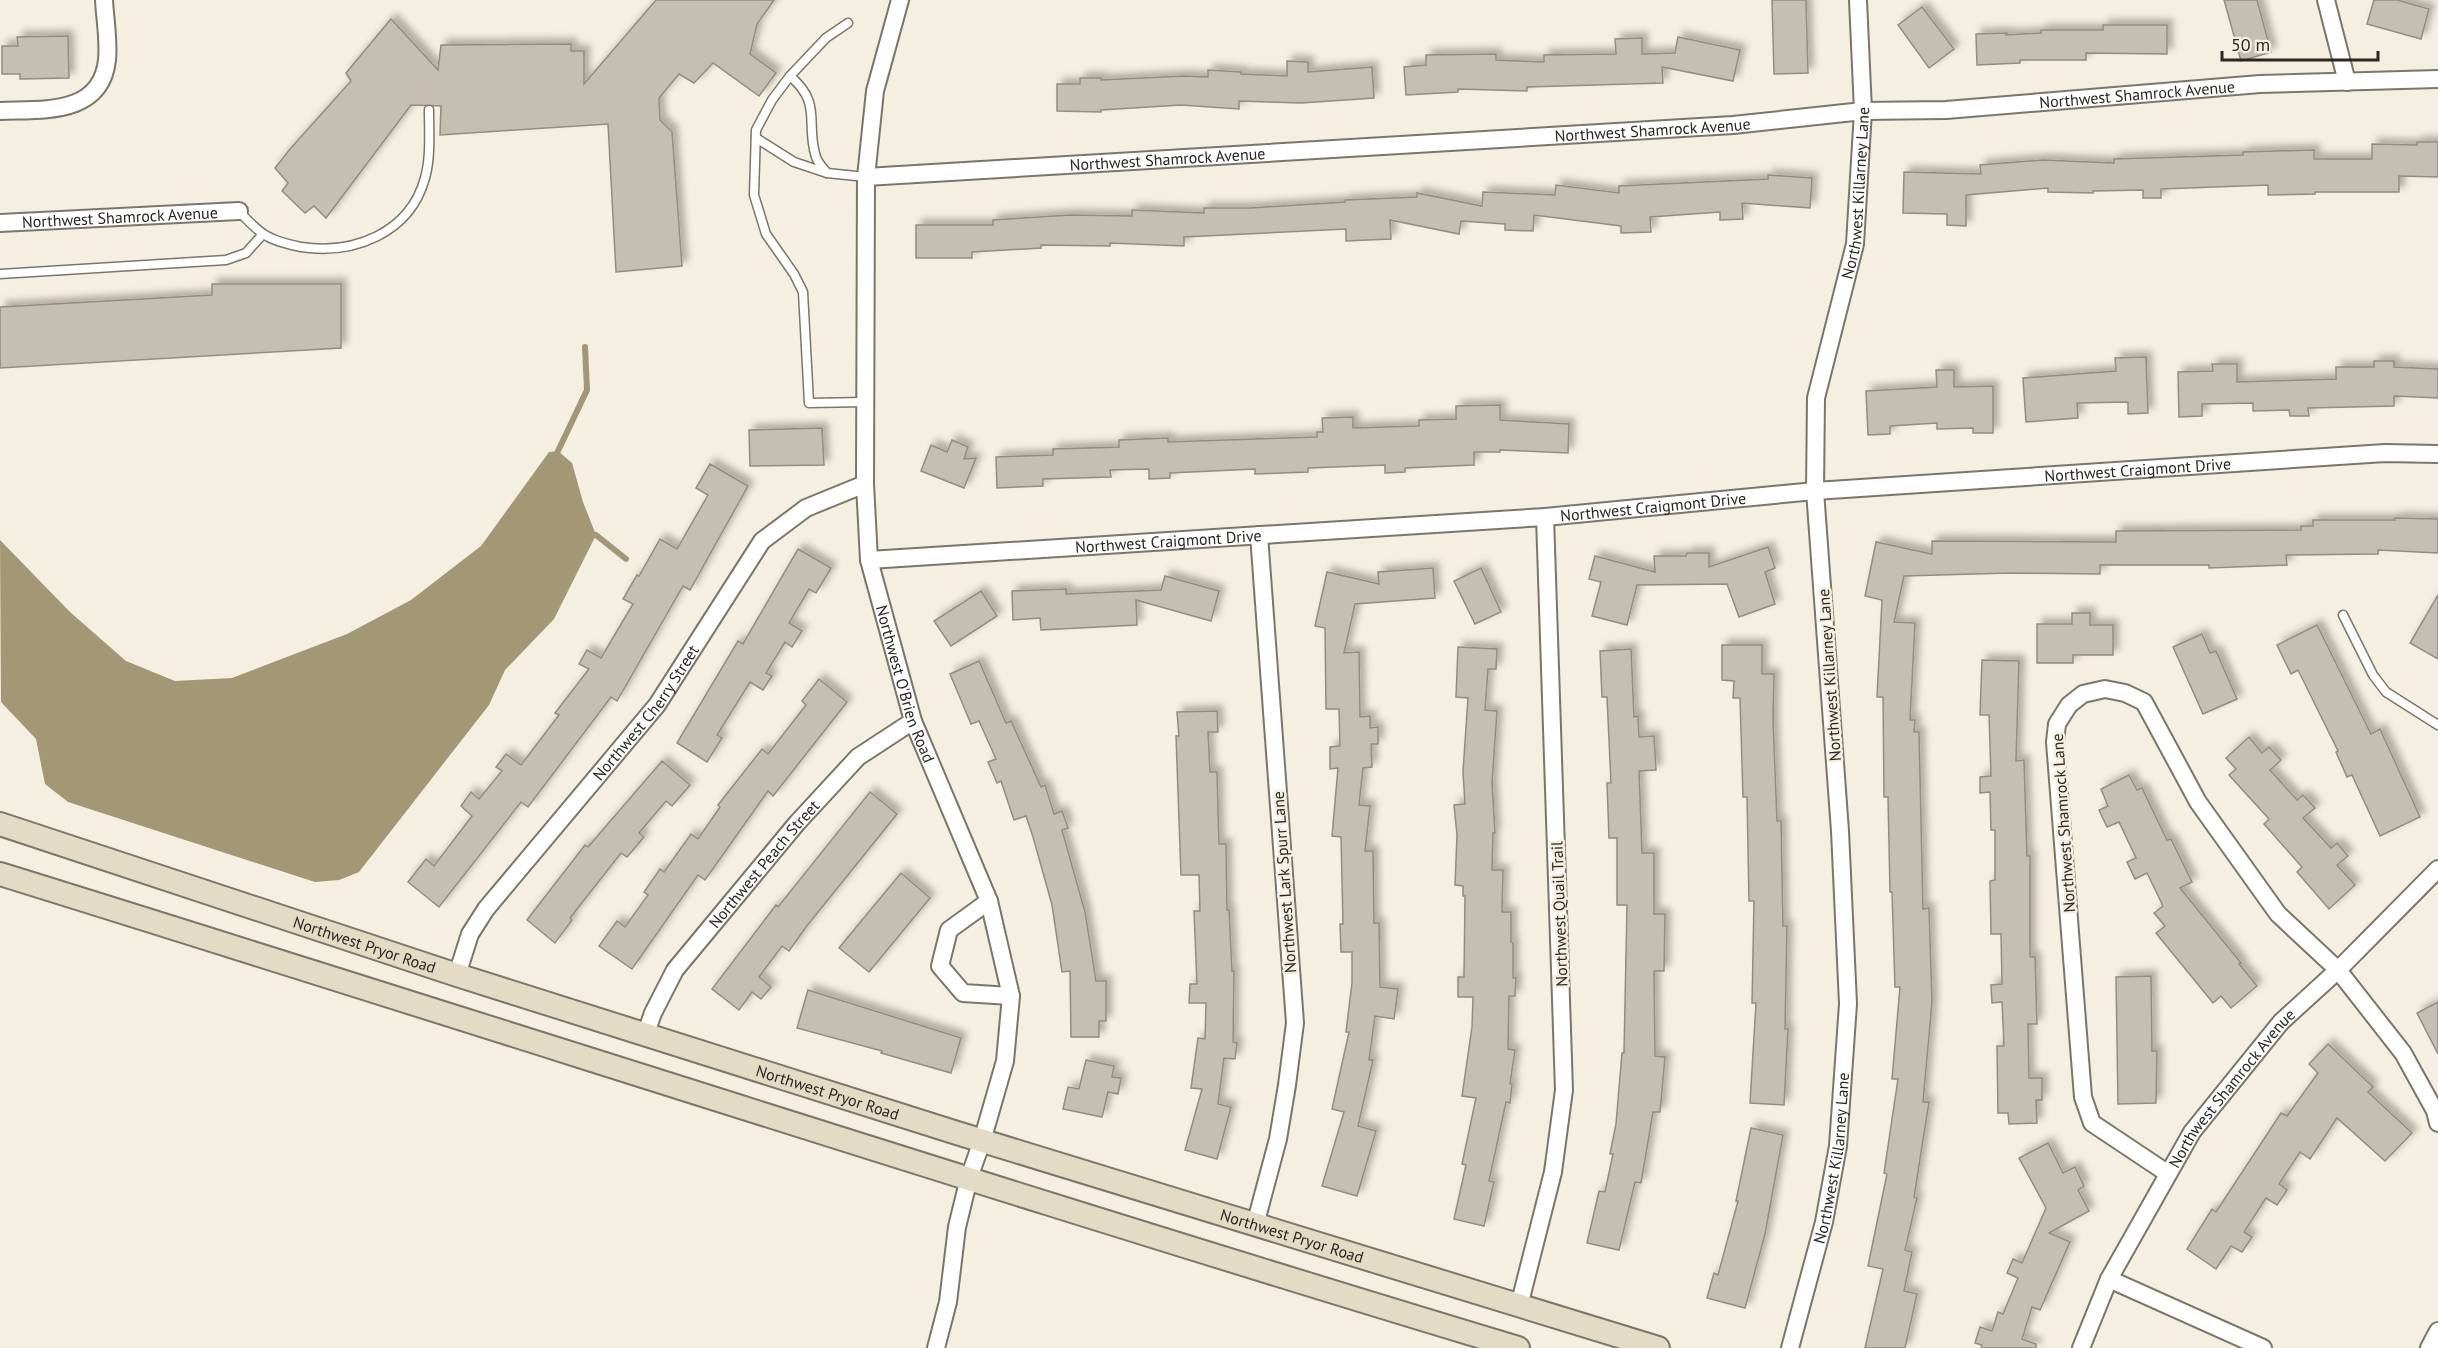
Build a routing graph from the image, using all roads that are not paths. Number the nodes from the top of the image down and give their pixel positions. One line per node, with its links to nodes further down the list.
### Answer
1 (104, 0): 10 (street)
2 (900, 0): 14 (street, Northwest O'Brien Road)
3 (1858, 0): 11 (street, Northwest Killarney Lane)
4 (2326, 0): 8 (street)
5 (848, 23): 6 (lane)
6 (790, 75): 12 (lane); 13 (lane)
7 (2438, 79): 8 (street, Northwest Shamrock Avenue)
8 (2347, 82): 11 (street, Northwest Shamrock Avenue)
9 (429, 110): 17 (lane)
10 (0, 111)
11 (1863, 111): 14 (street, Northwest Shamrock Avenue); 22 (street, Northwest Killarney Lane)
12 (756, 138): 13 (lane); 19 (lane)
13 (827, 173): 14 (lane)
14 (866, 177): 19 (street, Northwest O'Brien Road)
15 (239, 211): 16 (street, Northwest Shamrock Avenue); 17 (lane)
16 (0, 223)
17 (263, 234): 18 (lane)
18 (0, 274)
19 (865, 402): 21 (street, Northwest O'Brien Road)
20 (2438, 454): 22 (street, Northwest Craigmont Drive)
21 (865, 484): 25 (street, Northwest O'Brien Road); 34 (street, Northwest Cherry Street)
22 (1815, 491): 23 (street, Northwest Craigmont Drive); 48 (street, Northwest Killarney Lane)
23 (1545, 517): 24 (street, Northwest Craigmont Drive); 43 (street, Northwest Quail Trail)
24 (1260, 535): 25 (street, Northwest Craigmont Drive); 41 (street, Northwest Lark Spurr Lane)
25 (869, 560): 27 (street, Northwest O'Brien Road)
26 (2343, 615): 28 (lane)
27 (913, 721): 32 (street, Northwest O'Brien Road); 36 (street, Northwest Peach Street)
28 (2438, 725)
29 (0, 824): 34 (main road, Northwest Pryor Road)
30 (2438, 869): 33 (street, Northwest Shamrock Avenue)
31 (0, 874): 40 (main road)
32 (989, 901): 35 (street, Northwest O'Brien Road); 35 (street)
33 (2338, 970): 37 (street, Northwest Shamrock Lane); 39 (street, Northwest Shamrock Avenue); 39 (street, Northwest Shamrock Lane)
34 (457, 975): 36 (main road, Northwest Pryor Road)
35 (1011, 996): 38 (street, Northwest O'Brien Road)
36 (646, 1034): 38 (main road, Northwest Pryor Road)
37 (2438, 1123)
38 (982, 1141): 40 (street, Northwest O'Brien Road); 41 (main road, Northwest Pryor Road)
39 (2168, 1173): 42 (street, Northwest Shamrock Avenue)
40 (969, 1178): 45 (street, Northwest O'Brien Road); 46 (main road)
41 (1255, 1225): 43 (main road, Northwest Pryor Road)
42 (2109, 1279): 49 (street, Northwest Shamrock Avenue); 50 (street)
43 (1519, 1306): 47 (main road, Northwest Pryor Road)
44 (2438, 1331): 51 (street)
45 (936, 1348)
46 (1518, 1348)
47 (1658, 1348)
48 (1790, 1348)
49 (2081, 1348)
50 (2263, 1348)
51 (2429, 1348)

